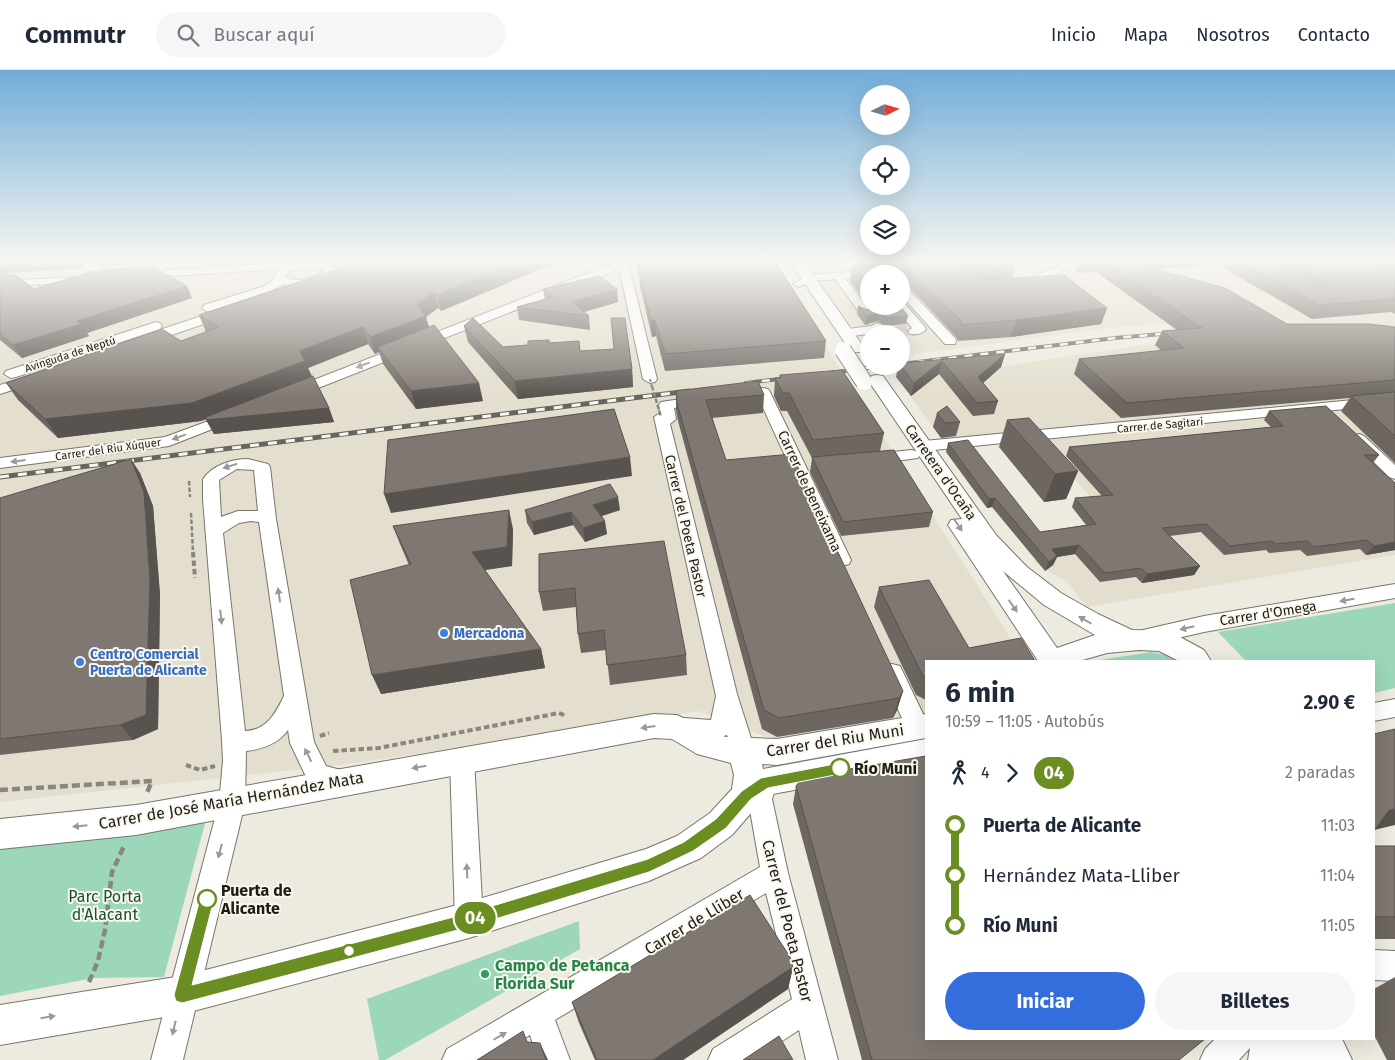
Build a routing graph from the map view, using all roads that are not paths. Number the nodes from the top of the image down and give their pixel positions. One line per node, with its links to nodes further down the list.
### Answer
1 (215, 306): 14 (street, Avinguda de Neptú)
2 (239, 306): 16 (street, Avinguda de Neptú)
3 (515, 306): 17 (street, one-way to 17)
4 (633, 306): 15 (street)
5 (820, 306): 13 (main road, Carretera d'Ocaña)
6 (823, 306): 11 (main road, Carretera d'Ocaña)
7 (918, 306): 12 (street)
8 (908, 315): 10 (street)
9 (860, 331): 11 (street)
10 (914, 331)
11 (845, 333): 13 (main road, Carretera d'Ocaña)
12 (950, 341)
13 (850, 350): 22 (main road, Carretera d'Ocaña, bridge)
14 (0, 378)
15 (650, 379)
16 (0, 390)
17 (282, 397)
18 (1395, 400): 19 (street, Carrer de Sagitari)
19 (1325, 407): 22 (street, Carrer de Sagitari); 27 (street)
20 (244, 412): 24 (street, Carrer del Riu Xúquer, one-way to 24)
21 (661, 420): 26 (street, Carrer de Beneixama); 37 (street, Carrer del Poeta Pastor)
22 (918, 451): 23 (street, Carrer de Sagitari); 32 (main road, Carretera d'Ocaña, one-way to 22); 34 (main road, Carretera d'Ocaña, one-way to 34)
23 (855, 460)
24 (0, 463)
25 (818, 464): 26 (street)
26 (799, 466): 30 (street, Carrer de Beneixama)
27 (1395, 474)
28 (267, 519): 29 (street); 29 (street, one-way to 29); 38 (street, one-way to 28)
29 (214, 532): 43 (street, one-way to 43)
30 (848, 574)
31 (1395, 591): 32 (street, Carrer d'Omega, one-way to 32)
32 (1136, 639): 35 (main road, Carrer d'Omega); 36 (main road, Carrer d'Omega)
33 (885, 655): 42 (street)
34 (1051, 660)
35 (1061, 660)
36 (1196, 660)
37 (726, 694): 41 (street, Carrer del Poeta Pastor); 44 (street, Carrer del Poeta Pastor)
38 (294, 697): 43 (street); 46 (street, one-way to 38)
39 (1395, 708): 40 (street)
40 (1375, 712)
41 (676, 727): 44 (main road, Carrer de José María Hernández Mata); 45 (main road, Carrer de José María Hernández Mata, one-way to 45)
42 (923, 735): 44 (main road, Carrer del Riu Muni); 47 (main road, Carrer del Riu Muni)
43 (234, 740): 48 (street)
44 (743, 751): 47 (main road)
45 (462, 759): 46 (main road, Carrer de José María Hernández Mata, one-way to 46); 51 (street, one-way to 45)
46 (343, 781): 48 (main road, Carrer de José María Hernández Mata)
47 (756, 789): 50 (street, Carrer del Poeta Pastor); 51 (main road)
48 (232, 803): 49 (main road, Carrer de José María Hernández Mata, one-way to 49); 54 (street, one-way to 54)
49 (0, 834)
50 (775, 873): 55 (street, Carrer del Poeta Pastor); 56 (street, Carrer de Llíber)
51 (469, 920): 54 (main road)
52 (1375, 965): 53 (street)
53 (1395, 966)
54 (182, 995): 57 (main road, one-way to 54); 62 (street, one-way to 62)
55 (809, 1006): 65 (street); 66 (street, Carrer del Poeta Pastor)
56 (538, 1014): 63 (street, Carrer de Llíber, one-way to 56); 64 (street)
57 (0, 1025)
58 (1237, 1040): 67 (street)
59 (1267, 1040): 68 (street)
60 (1287, 1040): 69 (main road)
61 (1321, 1040): 70 (main road)
62 (167, 1060)
63 (458, 1060)
64 (554, 1060)
65 (724, 1060)
66 (822, 1060)
67 (1216, 1060)
68 (1264, 1060)
69 (1298, 1060)
70 (1332, 1060)

